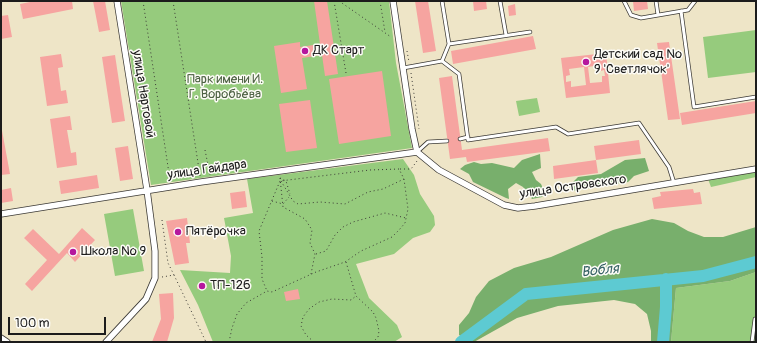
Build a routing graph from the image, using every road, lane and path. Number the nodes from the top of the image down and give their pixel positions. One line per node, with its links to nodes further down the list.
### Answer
1 (117, 1): 41 (street, улица Нартовой)
2 (143, 1): 40 (path)
3 (173, 1): 38 (path)
4 (334, 1): 24 (path)
5 (339, 1): 6 (path); 18 (path)
6 (345, 1): 7 (path)
7 (353, 1)
8 (380, 1): 18 (path)
9 (393, 1): 23 (street)
10 (442, 1): 21 (lane)
11 (500, 1): 19 (lane)
12 (624, 1): 16 (lane)
13 (656, 1): 16 (lane)
14 (695, 1): 15 (lane)
15 (681, 11): 16 (lane); 25 (lane)
16 (658, 16)
17 (530, 32): 19 (lane)
18 (385, 33): 20 (path)
19 (506, 35): 21 (lane)
20 (393, 38)
21 (449, 44): 22 (lane)
22 (442, 61): 23 (lane); 26 (lane)
23 (403, 68): 30 (street)
24 (346, 74)
25 (756, 97)
26 (468, 137): 27 (lane); 39 (lane)
27 (460, 139)
28 (448, 140): 30 (lane)
29 (205, 150): 35 (path)
30 (419, 154): 31 (path); 35 (street, улица Гайдара); 39 (street, улица Островского)
31 (399, 169): 34 (path); 37 (path)
32 (756, 169): 39 (street, улица Островского)
33 (280, 178): 37 (path)
34 (404, 179): 42 (path); 46 (path)
35 (212, 181): 38 (street, улица Гайдара)
36 (280, 181): 37 (path); 42 (path); 43 (path); 44 (path)
37 (286, 181): 42 (path)
38 (201, 182): 40 (street, улица Гайдара)
39 (674, 183)
40 (171, 187): 41 (street, улица Гайдара)
41 (147, 190): 45 (street, улица Гайдара); 52 (street, улица Нартовой)
42 (290, 197): 44 (path)
43 (272, 201): 44 (path); 53 (path)
44 (283, 204): 48 (path)
45 (1, 214)
46 (407, 218): 48 (path); 49 (path)
47 (162, 220): 51 (path)
48 (315, 254): 50 (path)
49 (346, 262): 50 (path); 54 (path)
50 (311, 274): 53 (path)
51 (174, 275): 52 (path); 59 (path)
52 (155, 278): 58 (street)
53 (267, 291): 60 (path)
54 (356, 296): 61 (path); 62 (path)
55 (755, 319): 63 (lane)
56 (1, 338): 57 (street)
57 (8, 342)
58 (106, 342)
59 (206, 342)
60 (229, 342)
61 (314, 342)
62 (373, 342)
63 (752, 342)

